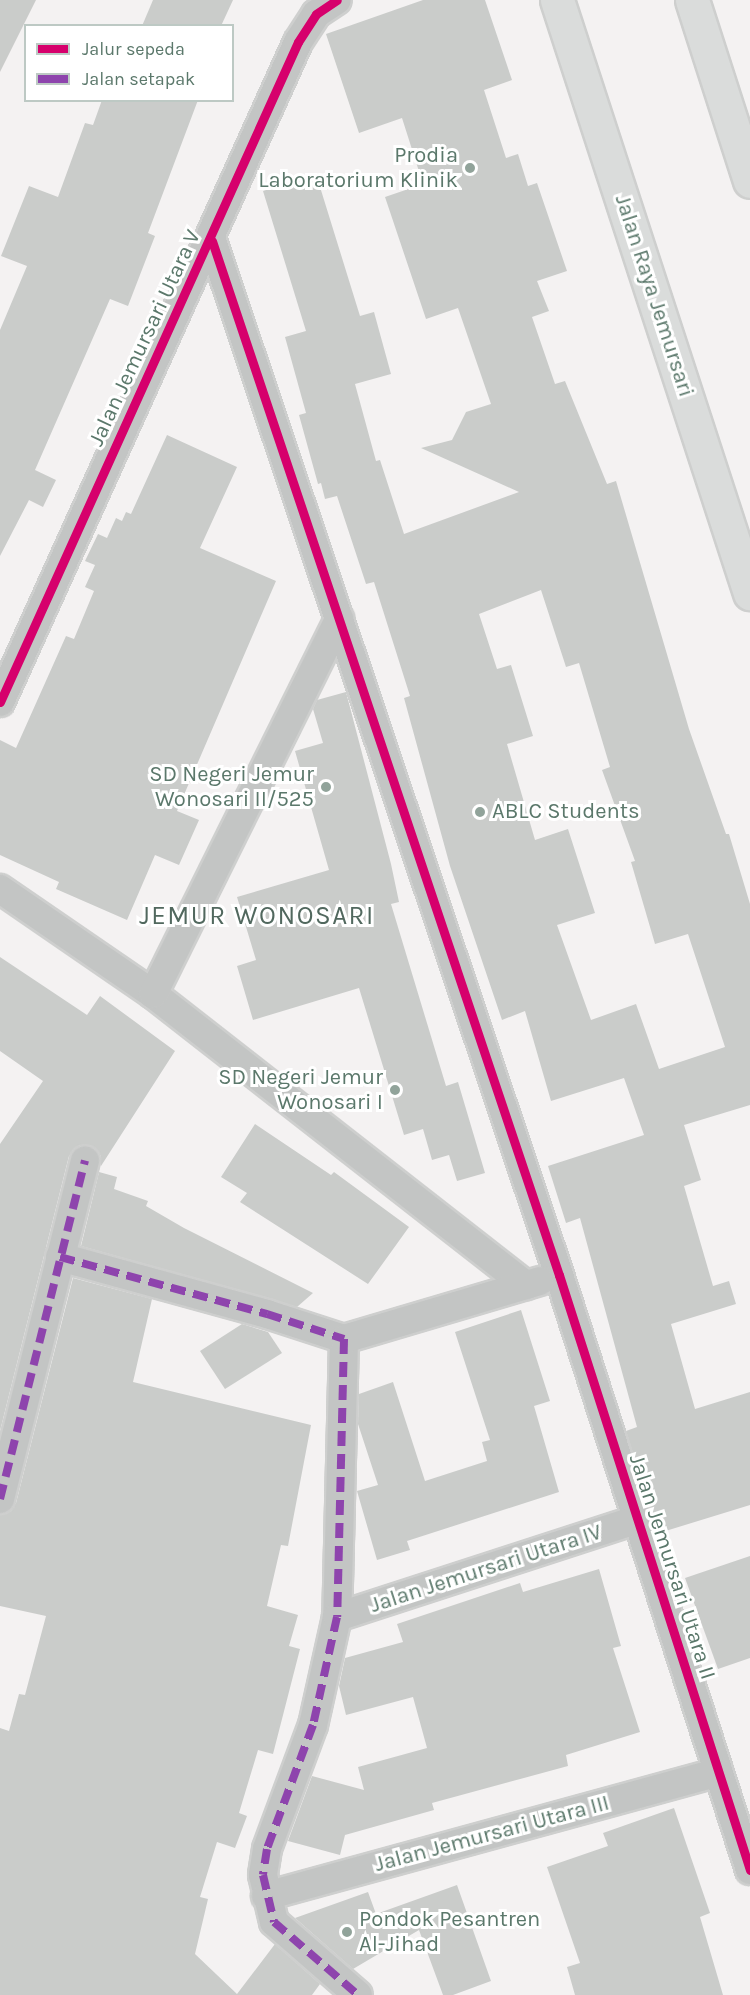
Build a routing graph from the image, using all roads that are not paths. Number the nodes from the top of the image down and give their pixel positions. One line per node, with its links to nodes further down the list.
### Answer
1 (337, 0): 5 (street, Jalan Jemursari Utara V)
2 (557, 0): 6 (main road, Jalan Raya Jemursari)
3 (692, 0): 4 (main road)
4 (750, 181)
5 (212, 241): 7 (street, Jalan Jemursari Utara II); 8 (street, Jalan Jemursari Utara V)
6 (750, 592)
7 (339, 619): 10 (street); 13 (street, Jalan Jemursari Utara II)
8 (0, 702)
9 (0, 889): 10 (street)
10 (153, 994): 14 (street)
11 (85, 1161): 12 (street)
12 (60, 1257): 15 (street); 16 (street)
13 (559, 1275): 14 (street); 17 (street, Jalan Jemursari Utara II)
14 (526, 1285): 15 (street)
15 (344, 1339): 18 (street)
16 (0, 1499)
17 (635, 1520): 18 (street, Jalan Jemursari Utara IV); 19 (street, Jalan Jemursari Utara II)
18 (337, 1617): 21 (street)
19 (718, 1772): 20 (street, Jalan Jemursari Utara II); 21 (street, Jalan Jemursari Utara III)
20 (750, 1870)
21 (266, 1896): 22 (street)
22 (358, 1995)

